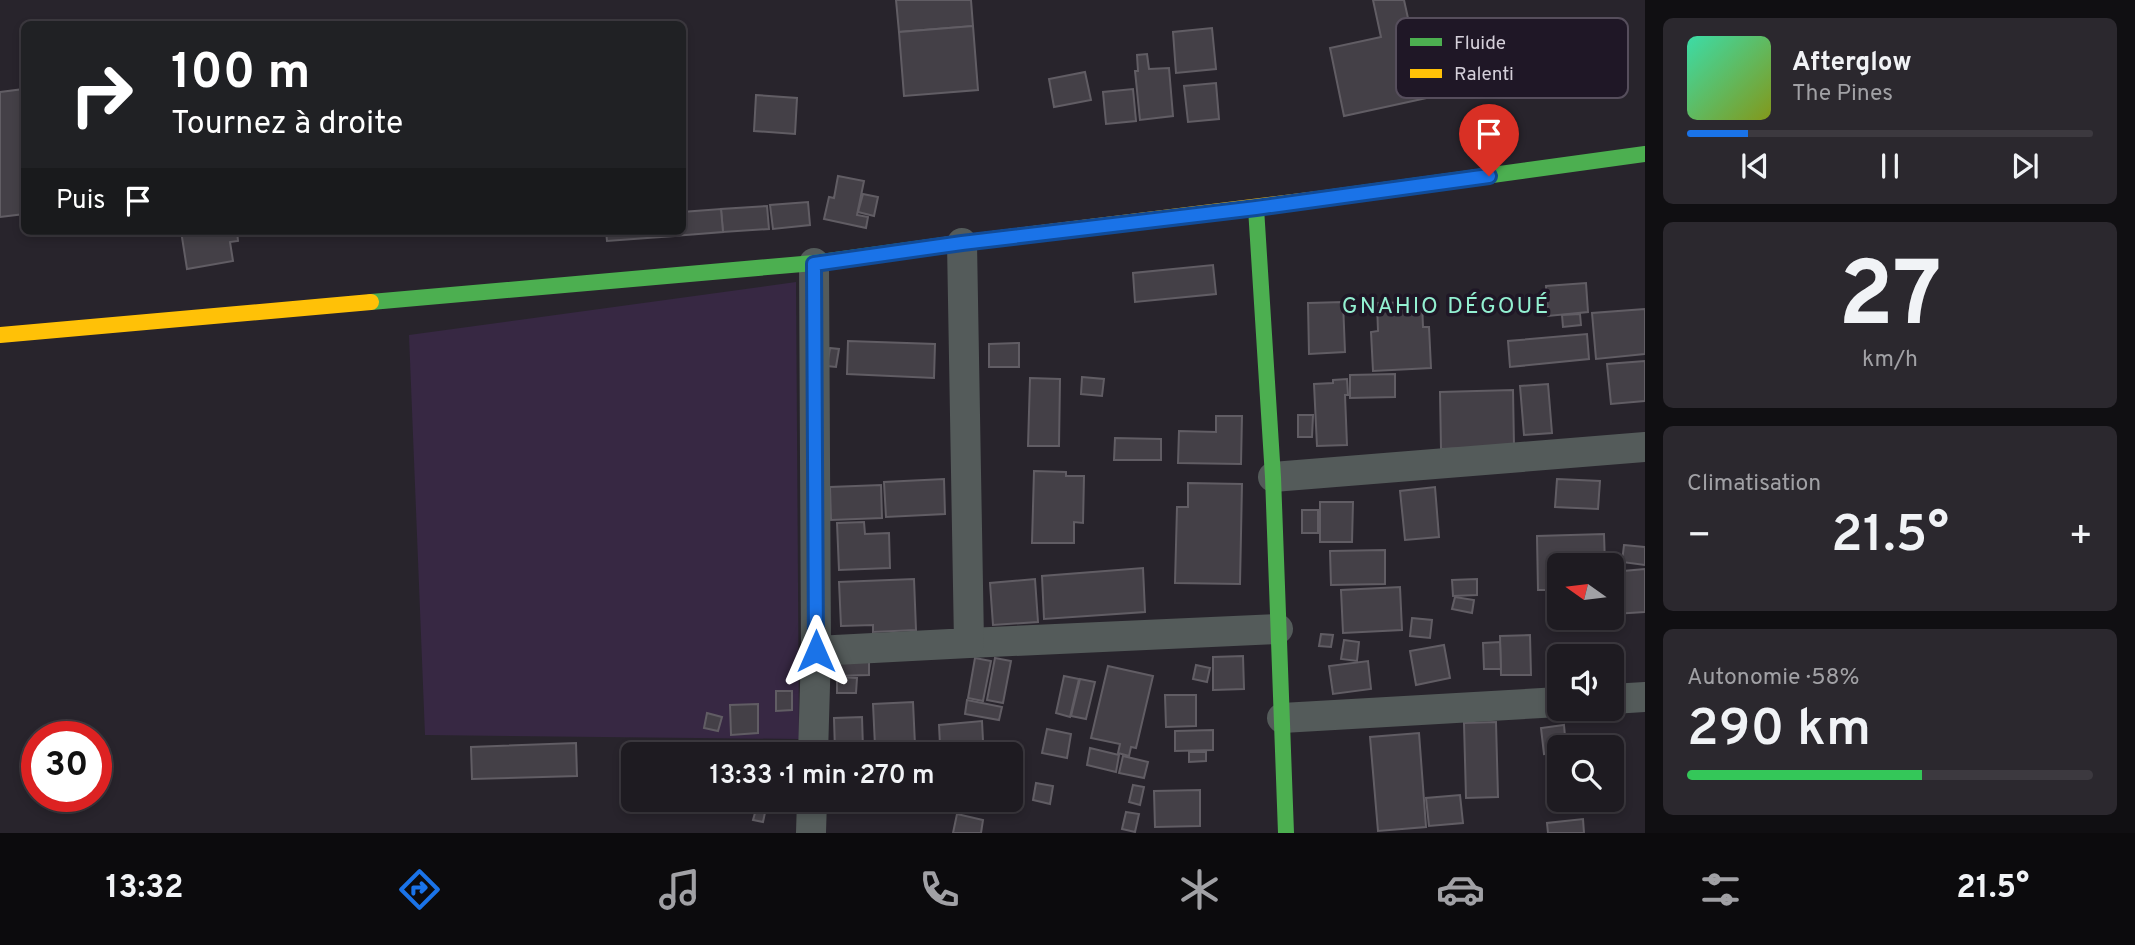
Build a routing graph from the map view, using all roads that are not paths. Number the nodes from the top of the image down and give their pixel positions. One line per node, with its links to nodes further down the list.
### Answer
1 (1645, 154): 2 (street)
2 (1256, 208): 3 (street); 7 (street)
3 (962, 243): 4 (street); 9 (street)
4 (814, 264): 5 (street); 10 (street)
5 (0, 335)
6 (1645, 447): 7 (street)
7 (1273, 477): 8 (street)
8 (1278, 629): 9 (street); 14 (street)
9 (969, 643): 10 (street)
10 (816, 651): 15 (street)
11 (1645, 697): 12 (street)
12 (1624, 698)
13 (1547, 703): 14 (street)
14 (1282, 718): 18 (street)
15 (813, 742)
16 (812, 812): 17 (street)
17 (811, 833)
18 (1286, 833)

